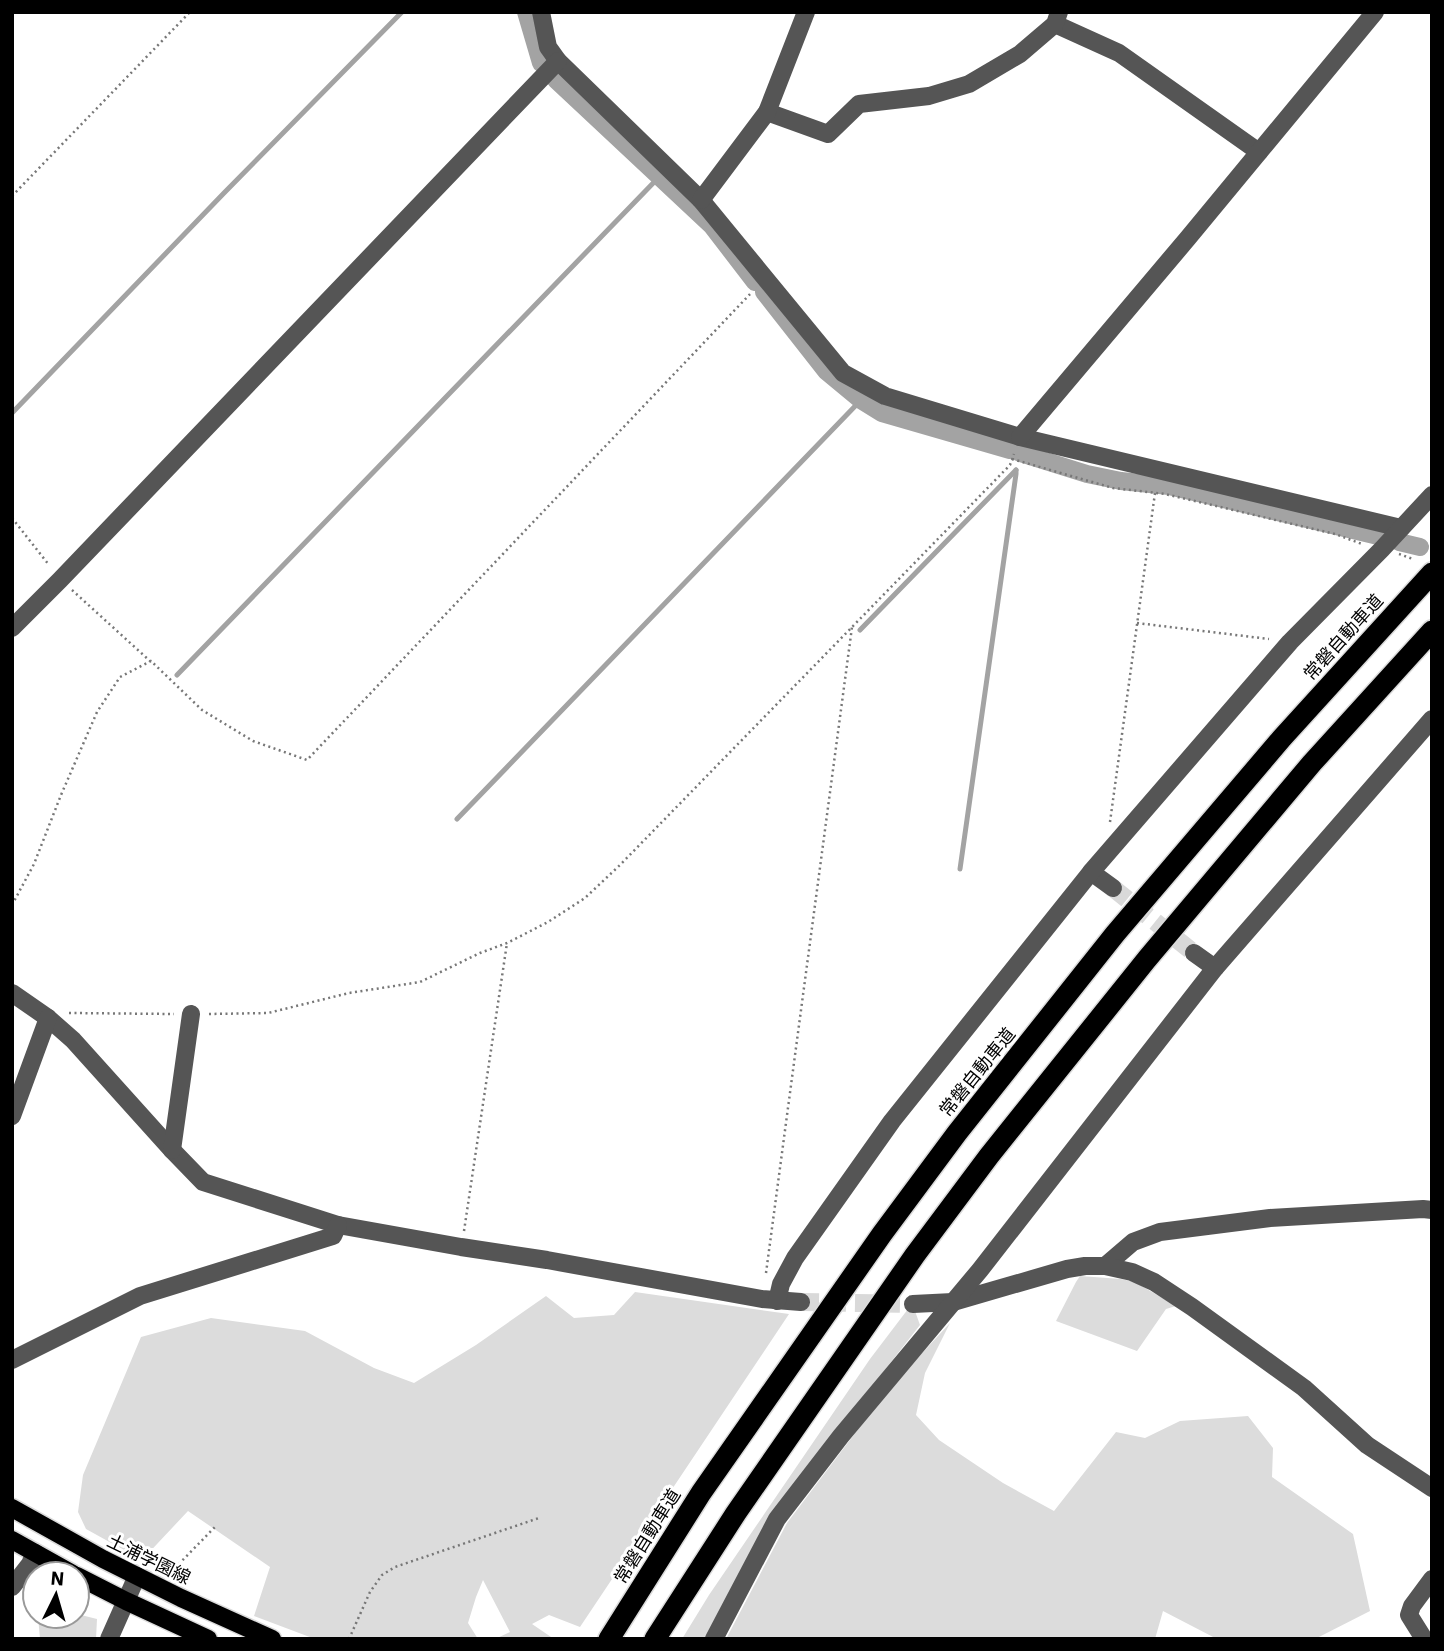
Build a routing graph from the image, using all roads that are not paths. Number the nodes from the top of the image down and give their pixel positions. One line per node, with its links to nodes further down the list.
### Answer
1 (541, 12): 5 (street)
2 (806, 12): 6 (street)
3 (1375, 12): 7 (street)
4 (1057, 18): 6 (street); 7 (street)
5 (558, 61): 8 (street); 13 (street)
6 (767, 111): 8 (street)
7 (1259, 152): 9 (street)
8 (701, 200): 9 (street)
9 (1020, 438): 11 (street)
10 (1432, 495): 11 (street)
11 (1401, 528): 16 (street)
12 (1432, 573): 46 (highway, 常磐自動車道)
13 (12, 628)
14 (1432, 631): 47 (highway)
15 (1432, 719): 19 (street)
16 (1091, 872): 17 (street); 28 (street)
17 (1113, 888)
18 (1194, 953): 19 (street)
19 (1215, 968): 30 (street)
20 (12, 993): 22 (street)
21 (191, 1014): 24 (street)
22 (48, 1018): 23 (street); 24 (street)
23 (12, 1116)
24 (172, 1150): 26 (street)
25 (1432, 1210): 27 (street)
26 (338, 1225): 28 (street); 32 (street)
27 (1105, 1266): 30 (street); 33 (street)
28 (770, 1300): 29 (street)
29 (802, 1302)
30 (953, 1303): 31 (street); 48 (street)
31 (913, 1304)
32 (12, 1360)
33 (1432, 1488)
34 (12, 1508): 38 (main road, 土浦学園線)
35 (12, 1540): 36 (main road)
36 (35, 1553): 37 (main road); 41 (street)
37 (48, 1560)
38 (137, 1576): 42 (street); 45 (main road, 土浦学園線)
39 (1432, 1579): 49 (street)
40 (91, 1583): 42 (main road)
41 (12, 1587)
42 (126, 1601): 43 (street); 44 (main road)
43 (109, 1639)
44 (208, 1639)
45 (272, 1639)
46 (609, 1639)
47 (655, 1639)
48 (714, 1639)
49 (1424, 1639)

